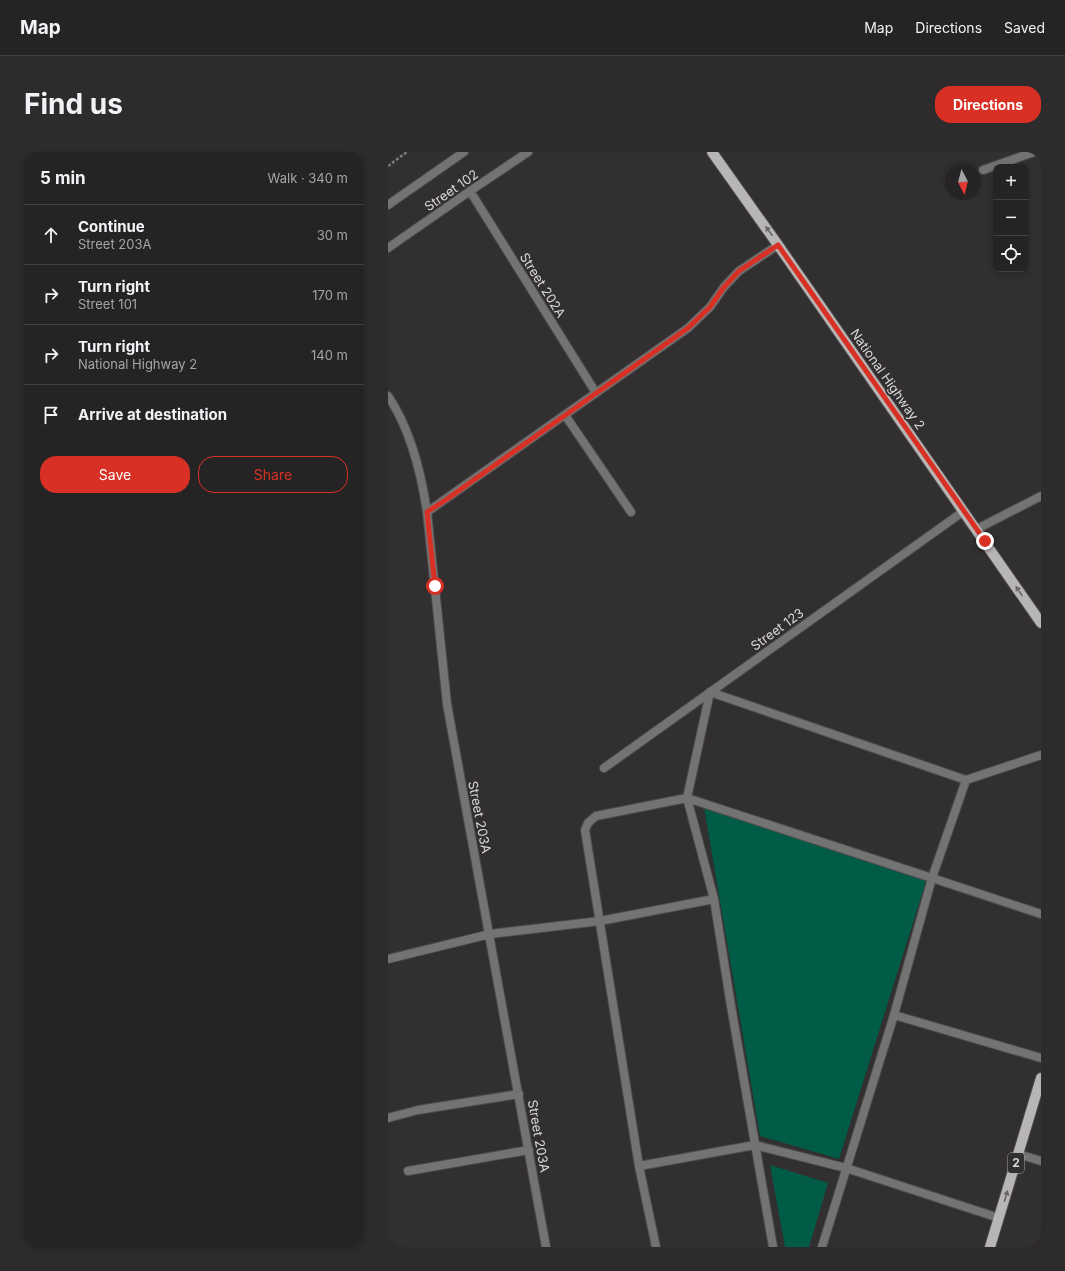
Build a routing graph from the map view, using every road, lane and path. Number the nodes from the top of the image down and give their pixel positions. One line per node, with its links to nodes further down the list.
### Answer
1 (407, 152): 6 (path)
2 (464, 152): 9 (street)
3 (528, 152): 8 (street, Street 102)
4 (712, 152): 10 (main road, National Highway 2, one-way to 4)
5 (1034, 152): 7 (street)
6 (388, 166)
7 (982, 170)
8 (470, 191): 11 (street, Street 102); 12 (street, Street 202A)
9 (388, 205)
10 (778, 245): 12 (street); 16 (main road, National Highway 2)
11 (388, 248)
12 (596, 393): 14 (street)
13 (388, 396): 17 (street, Street 203A)
14 (565, 415): 17 (street); 18 (street)
15 (1041, 496): 19 (street)
16 (964, 511): 19 (main road, National Highway 2); 21 (street, Street 123)
17 (427, 512): 30 (street, Street 203A)
18 (631, 512)
19 (977, 529): 20 (main road, National Highway 2, one-way to 19)
20 (1041, 623)
21 (710, 692): 23 (street, Street 123); 24 (street); 25 (street)
22 (1041, 755): 24 (street)
23 (604, 768)
24 (966, 780): 26 (street)
25 (687, 798): 26 (street); 27 (street); 29 (street)
26 (932, 878): 28 (street); 32 (street)
27 (714, 899): 29 (street); 37 (street)
28 (1041, 914)
29 (600, 922): 30 (street); 41 (street)
30 (490, 934): 31 (street); 35 (street, Street 203A)
31 (388, 959)
32 (894, 1015): 33 (street); 42 (street)
33 (1041, 1058)
34 (1041, 1078): 39 (main road, 2)
35 (519, 1094): 36 (street); 38 (street, Street 203A)
36 (388, 1118)
37 (755, 1146): 41 (street); 42 (street); 47 (street)
38 (529, 1150): 43 (street); 45 (street, Street 203A)
39 (1018, 1154): 40 (street); 44 (main road, 2, one-way to 39)
40 (1041, 1161)
41 (639, 1166): 46 (street)
42 (846, 1168): 44 (street); 48 (street)
43 (408, 1171)
44 (999, 1218): 49 (main road, 2)
45 (546, 1247)
46 (656, 1247)
47 (773, 1247)
48 (822, 1247)
49 (990, 1247)

